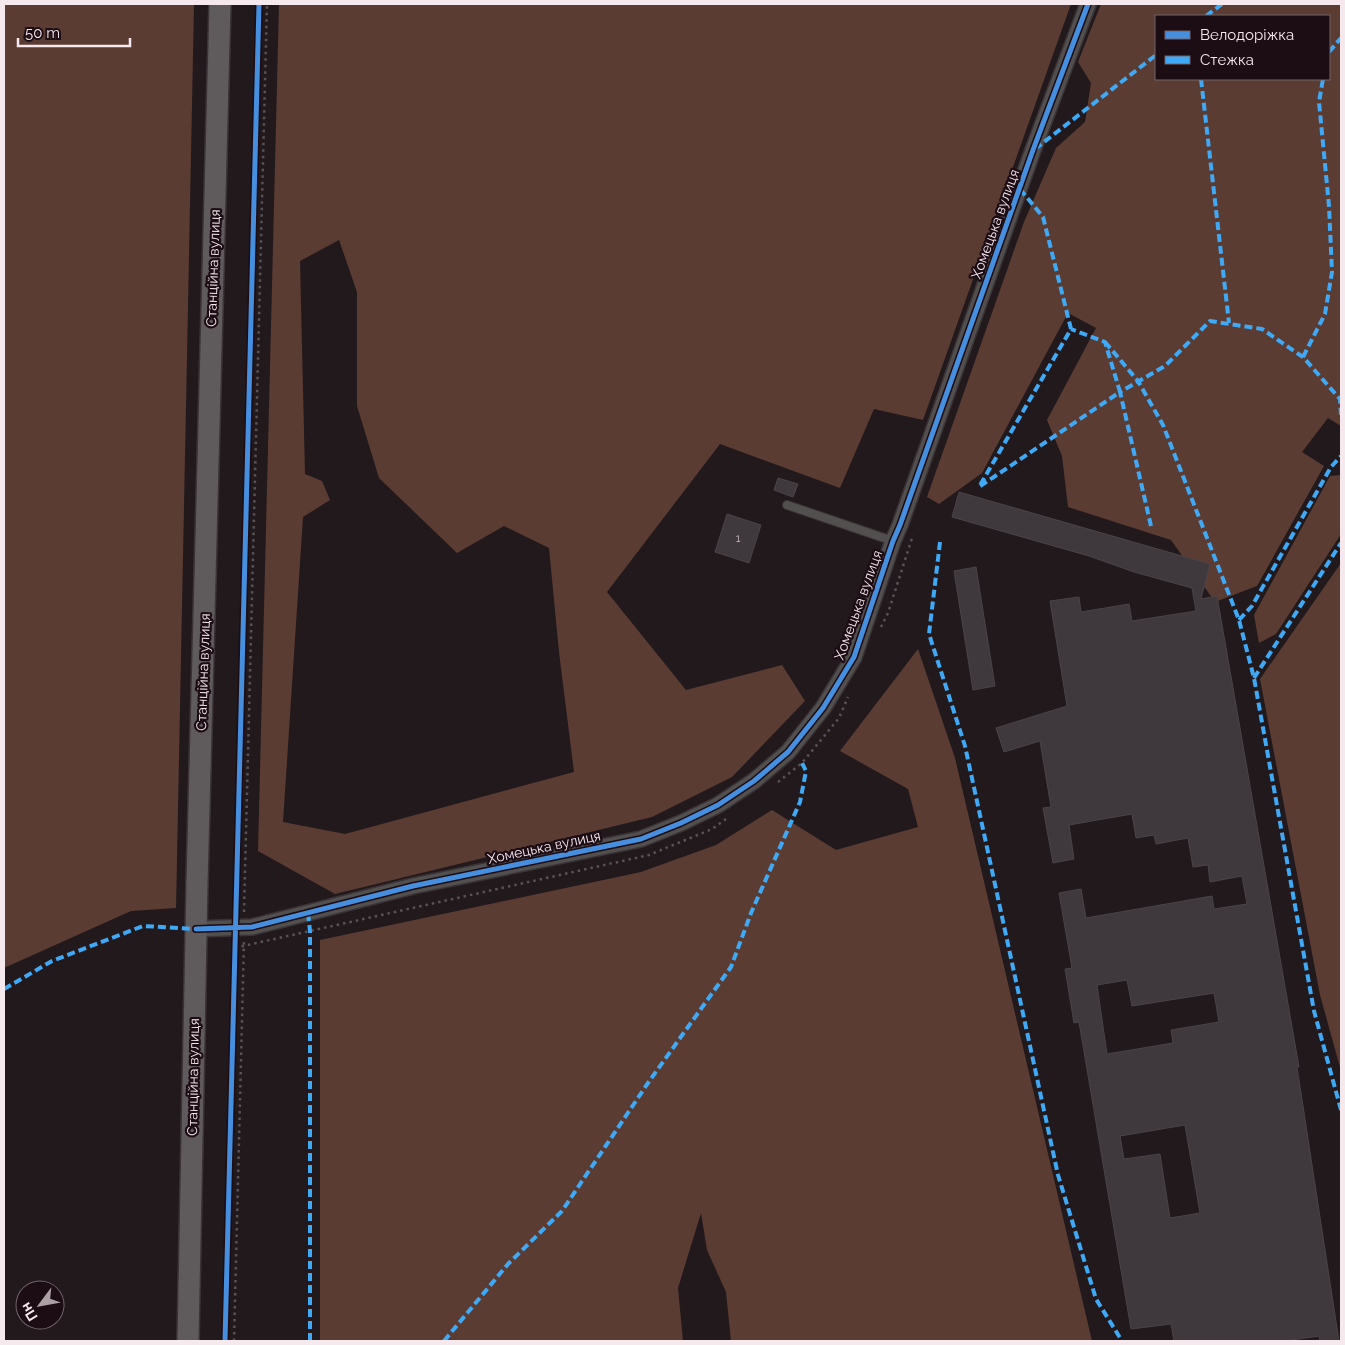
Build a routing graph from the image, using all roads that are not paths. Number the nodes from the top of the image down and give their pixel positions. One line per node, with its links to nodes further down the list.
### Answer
1 (220, 4): 5 (street, Станційна вулиця)
2 (1088, 4): 4 (street, Хомецька вулиця)
3 (787, 505): 4 (lane)
4 (893, 540): 5 (street, Хомецька вулиця)
5 (196, 929): 6 (street, Станційна вулиця)
6 (188, 1341)

